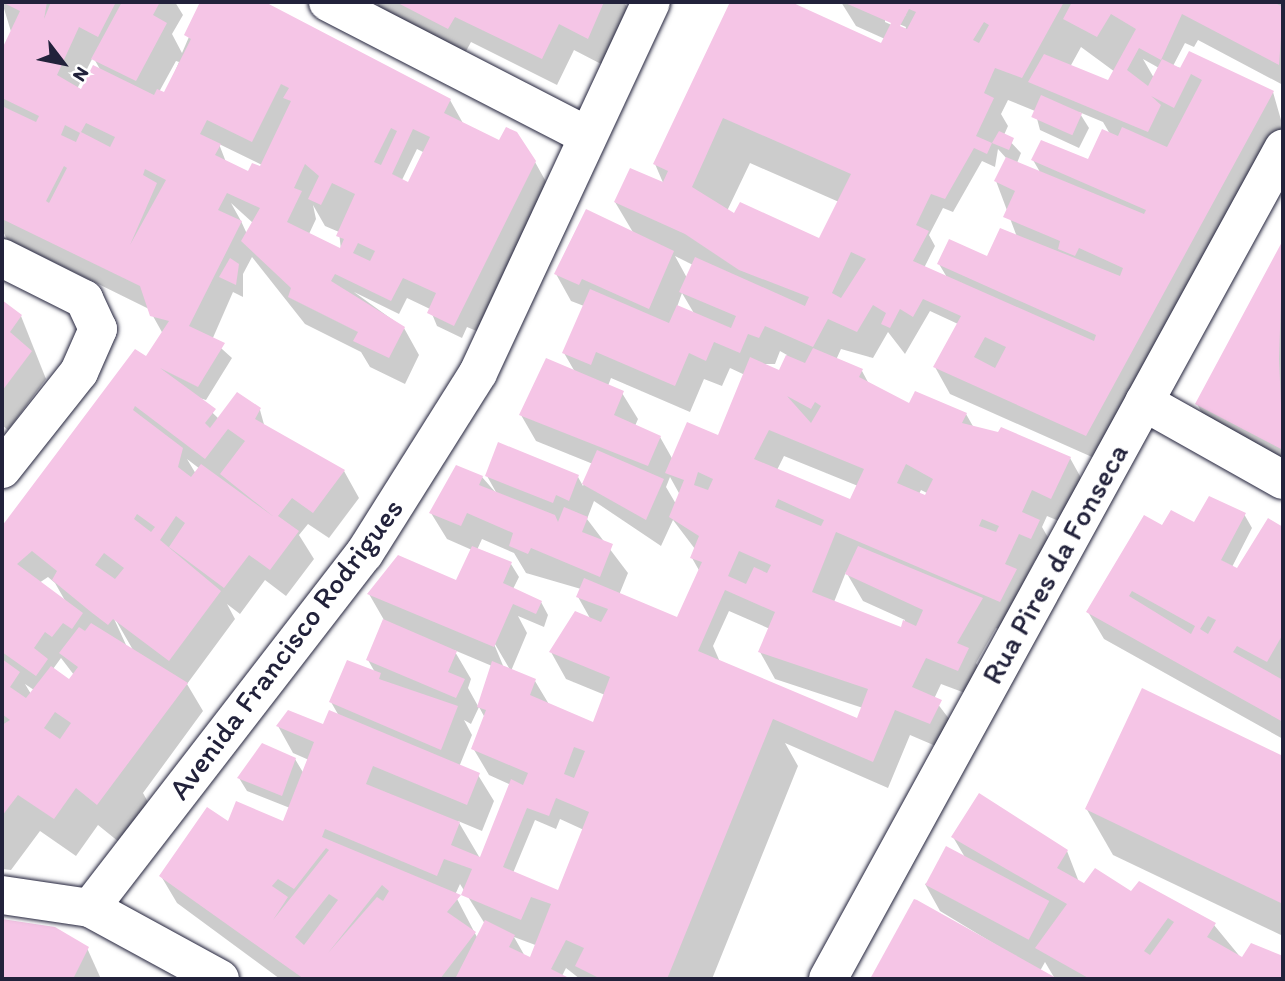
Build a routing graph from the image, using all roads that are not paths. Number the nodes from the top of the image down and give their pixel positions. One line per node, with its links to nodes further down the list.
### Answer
1 (328, 2): 3 (street)
2 (650, 2): 3 (street, Avenida Francisco Rodrigues)
3 (586, 135): 10 (street, Avenida Francisco Rodrigues)
4 (1283, 149): 6 (street, Rua Pires da Fonseca)
5 (2, 258): 7 (street)
6 (1144, 402): 8 (street); 12 (street, Rua Pires da Fonseca)
7 (2, 469)
8 (1283, 480)
9 (2, 895): 10 (street)
10 (90, 908): 11 (street)
11 (220, 979)
12 (828, 979)

